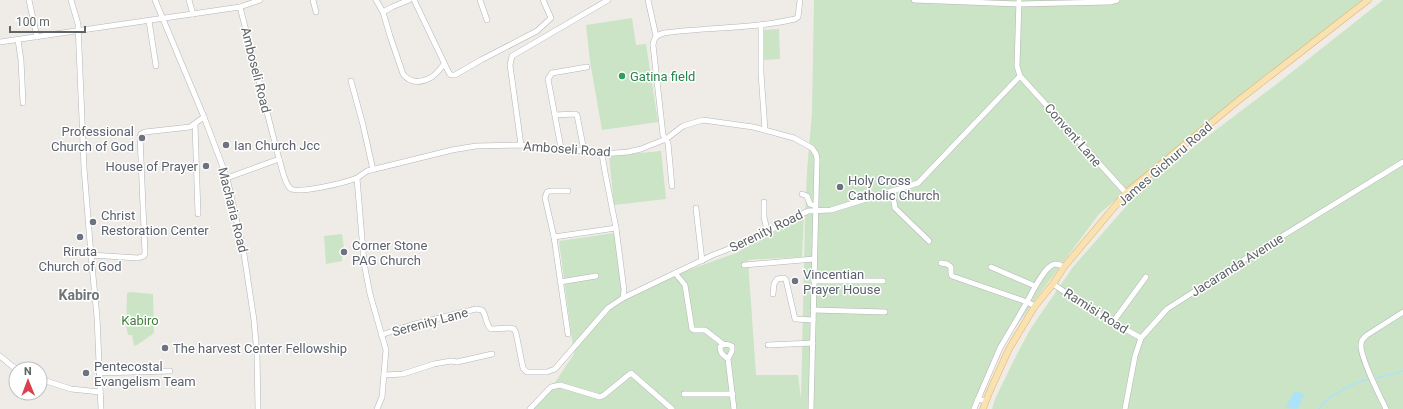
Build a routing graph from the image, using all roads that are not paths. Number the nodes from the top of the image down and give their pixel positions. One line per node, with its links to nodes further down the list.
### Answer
1 (29, 0): 30 (street)
2 (71, 0): 28 (street)
3 (155, 0): 24 (street, Macharia Road)
4 (189, 0): 23 (street)
5 (260, 0): 18 (street)
6 (313, 0): 21 (street)
7 (376, 0): 22 (street)
8 (409, 0): 22 (street)
9 (414, 0): 33 (street)
10 (480, 0): 25 (street)
11 (543, 0): 33 (street)
12 (608, 0): 44 (street)
13 (648, 0): 29 (street)
14 (800, 0): 27 (street)
15 (914, 0): 19 (street)
16 (1117, 0): 19 (street)
17 (1368, 0): 56 (main road, James Gichuru Road)
18 (249, 2): 20 (street)
19 (1019, 2): 36 (street)
20 (240, 7): 23 (street); 48 (street, Amboseli Road)
21 (316, 12)
22 (383, 12): 33 (street)
23 (193, 14): 24 (street)
24 (162, 18): 26 (street); 40 (street, Macharia Road)
25 (486, 20)
26 (149, 21): 28 (street); 34 (street)
27 (761, 25): 29 (street); 42 (street)
28 (78, 32): 30 (street); 66 (street)
29 (656, 36): 43 (street)
30 (37, 37): 31 (street)
31 (18, 40): 32 (street); 38 (street)
32 (0, 42)
33 (444, 64)
34 (156, 66)
35 (587, 67): 39 (street)
36 (1020, 76): 55 (street, Serenity Road); 56 (street, Convent Lane)
37 (351, 81): 50 (street)
38 (23, 103)
39 (555, 115): 45 (street); 46 (street)
40 (204, 117): 41 (street); 51 (street, Macharia Road)
41 (195, 124): 61 (street); 66 (street)
42 (765, 130): 43 (street, Amboseli Road); 60 (street, Amboseli Road)
43 (666, 139): 47 (street, Amboseli Road); 53 (street)
44 (521, 145): 45 (street, Amboseli Road); 50 (street, Amboseli Road)
45 (561, 148): 46 (street, Amboseli Road)
46 (584, 150): 47 (street, Amboseli Road)
47 (602, 154): 62 (street)
48 (279, 159): 51 (street); 52 (street, Amboseli Road)
49 (1403, 162): 92 (street, Jacaranda Avenue)
50 (373, 170): 52 (street, Amboseli Road)
51 (227, 178): 113 (street, Macharia Road)
52 (357, 178): 91 (street)
53 (672, 186)
54 (568, 191): 64 (street)
55 (892, 192): 60 (street, Serenity Road); 65 (street)
56 (1126, 193): 72 (main road, James Gichuru Road)
57 (802, 194): 60 (street)
58 (764, 202): 63 (street)
59 (696, 208): 68 (street)
60 (815, 208): 63 (street, Serenity Road); 67 (street, Amboseli Road)
61 (198, 214)
62 (616, 228): 64 (street); 82 (street)
63 (767, 230): 68 (street, Serenity Road)
64 (554, 237): 78 (street)
65 (930, 241)
66 (91, 255): 104 (street)
67 (814, 259): 70 (street); 76 (street, Amboseli Road)
68 (702, 261): 73 (street, Serenity Road)
69 (941, 263): 83 (street)
70 (744, 264)
71 (991, 267): 80 (street)
72 (1064, 267): 79 (main road, James Gichuru Road); 80 (street)
73 (675, 273): 82 (street, Serenity Road); 94 (street)
74 (596, 276): 78 (street)
75 (1146, 277): 89 (street)
76 (814, 281): 77 (street); 85 (street, Amboseli Road)
77 (882, 281)
78 (560, 282): 90 (street)
79 (1053, 284): 84 (main road, James Gichuru Road); 89 (street, Ramisi Road)
80 (1036, 286): 83 (street)
81 (773, 294): 88 (street)
82 (623, 298): 97 (street, Serenity Road)
83 (1026, 302): 84 (street); 100 (street)
84 (1035, 306): 102 (main road, James Gichuru Road)
85 (813, 310): 86 (street); 88 (street, Amboseli Road)
86 (885, 312)
87 (1403, 312): 122 (street)
88 (813, 320): 93 (street, Amboseli Road)
89 (1113, 322): 92 (street, Ramisi Road)
90 (568, 334)
91 (381, 335): 97 (street, Serenity Lane); 105 (street)
92 (1141, 338): 121 (street, Jacaranda Avenue)
93 (812, 343): 95 (street); 118 (street, Amboseli Road)
94 (723, 344): 99 (street); 99 (street)
95 (768, 345)
96 (492, 354): 105 (street)
97 (568, 354)
98 (0, 356): 101 (street)
99 (728, 358): 109 (street)
100 (995, 359): 102 (street); 110 (street)
101 (8, 363)
102 (1002, 364): 111 (main road, James Gichuru Road)
103 (170, 371): 104 (street)
104 (99, 374): 107 (street)
105 (384, 375): 114 (street)
106 (48, 382): 107 (street)
107 (100, 392): 112 (street)
108 (684, 394): 109 (street)
109 (733, 394): 117 (street)
110 (978, 399): 111 (street); 119 (street)
111 (986, 401): 120 (main road, James Gichuru Road)
112 (101, 409)
113 (258, 409)
114 (377, 409)
115 (530, 409): 116 (street)
116 (672, 409)
117 (734, 409)
118 (811, 409)
119 (974, 409)
120 (983, 409)
121 (1125, 409)
122 (1386, 409)

